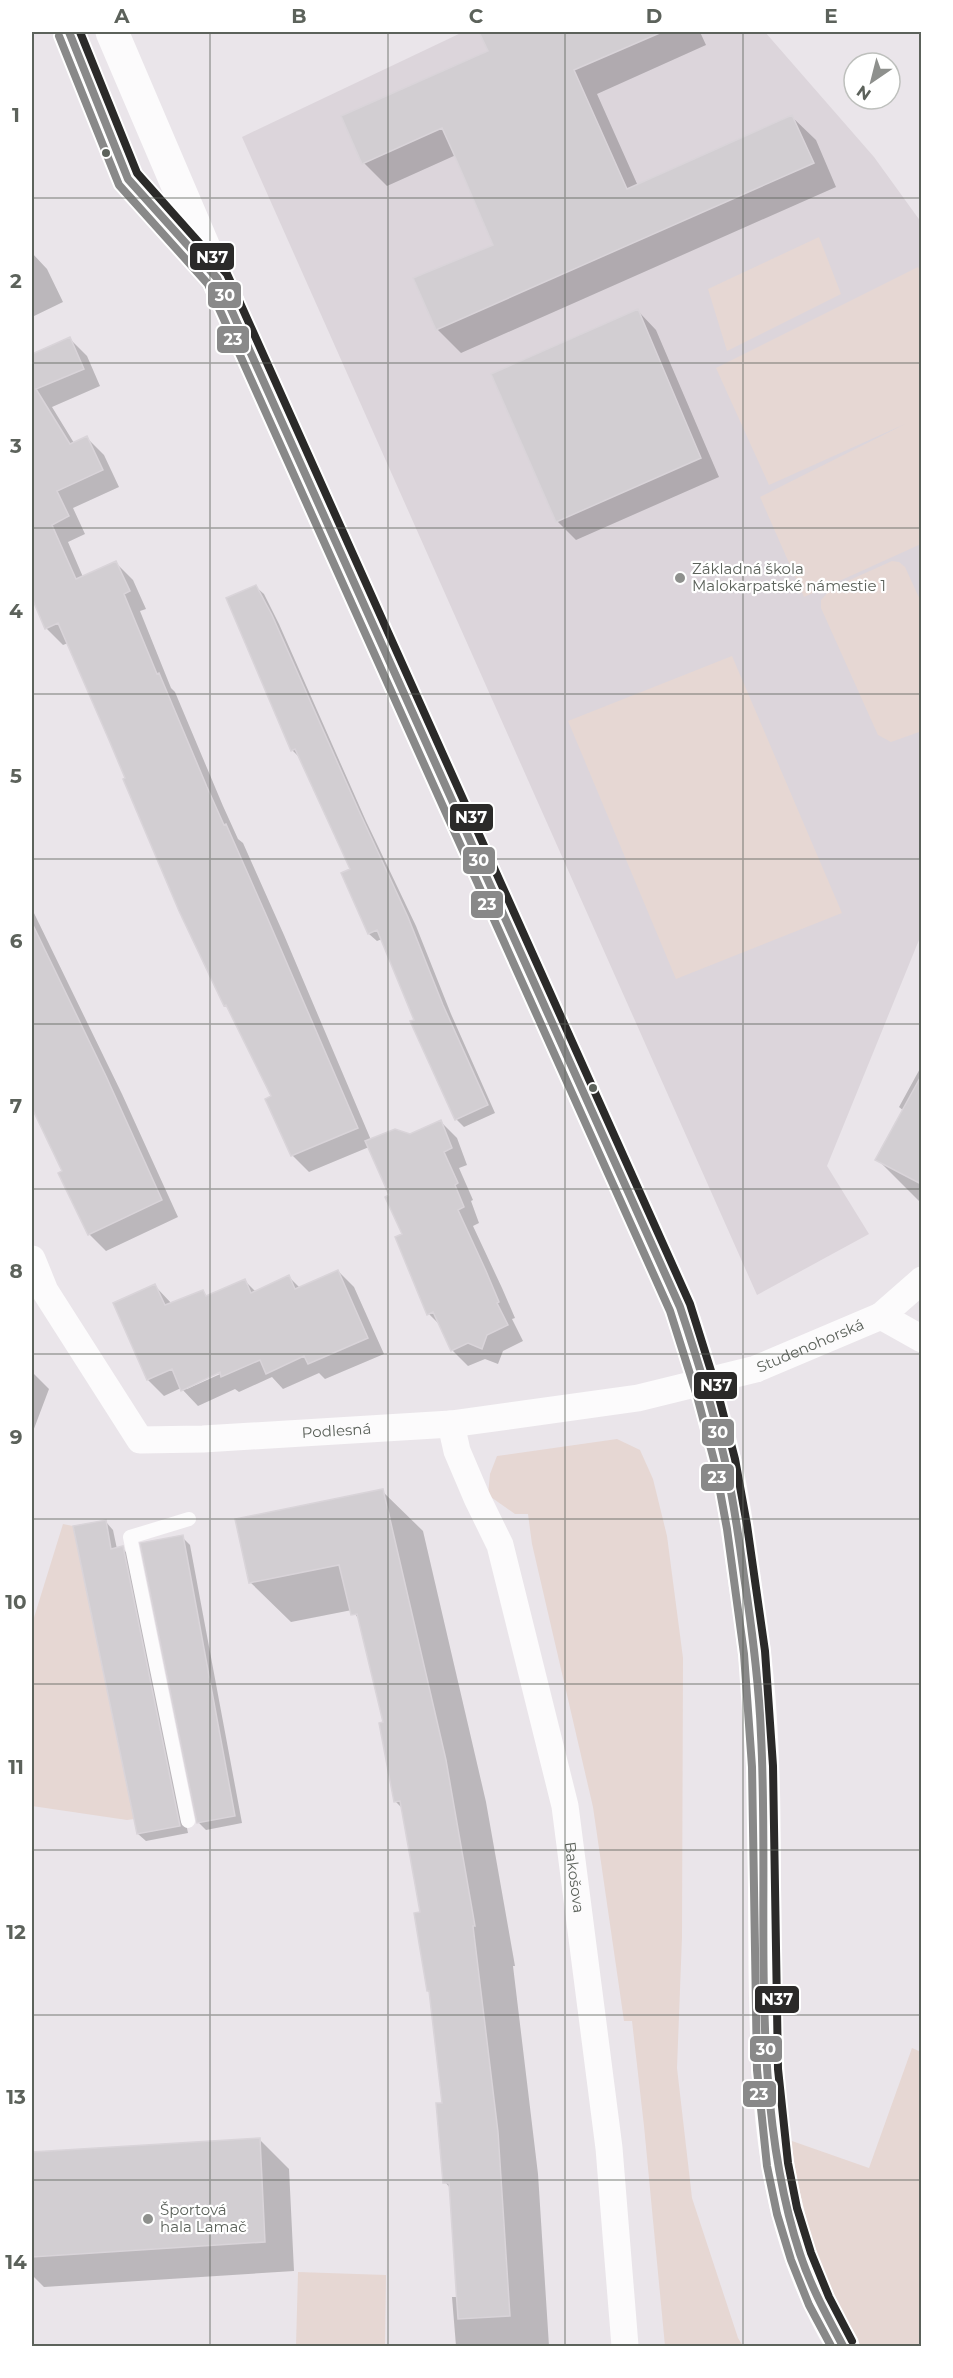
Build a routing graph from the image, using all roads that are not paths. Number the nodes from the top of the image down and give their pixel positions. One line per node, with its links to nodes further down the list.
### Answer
1 (69, 32): 3 (lane)
2 (112, 32): 3 (street)
3 (217, 278): 9 (street)
4 (32, 1259): 6 (street)
5 (921, 1280): 7 (street, Studenohorská)
6 (38, 1290): 10 (street, Podlesná)
7 (881, 1316): 8 (street, Studenohorská); 9 (street, Studenohorská)
8 (921, 1339)
9 (705, 1383): 10 (street, Podlesná); 14 (street)
10 (451, 1424): 13 (street, Bakošova)
11 (189, 1519): 12 (lane)
12 (188, 1821)
13 (625, 2346)
14 (843, 2346)

